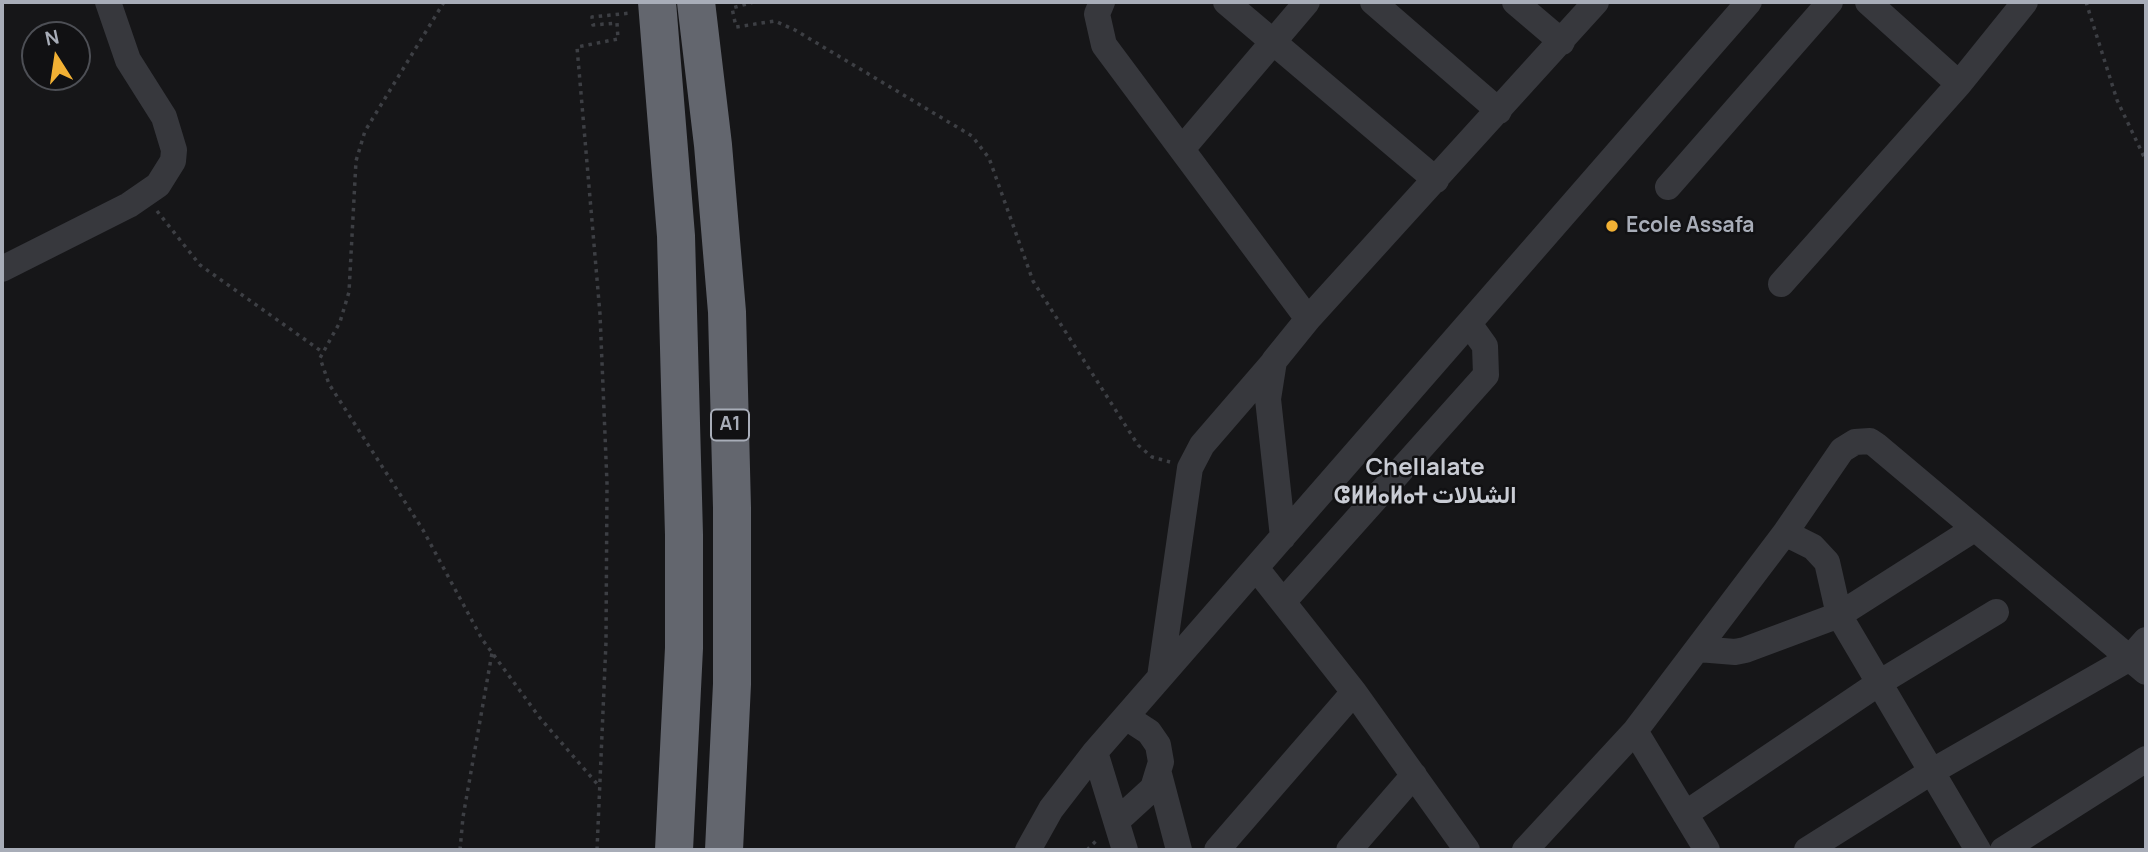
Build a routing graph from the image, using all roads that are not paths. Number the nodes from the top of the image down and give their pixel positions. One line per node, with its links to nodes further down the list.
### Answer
1 (108, 2): 21 (street)
2 (657, 2): 47 (highway, A1)
3 (696, 2): 48 (highway, A1)
4 (1102, 2): 18 (street)
5 (1226, 2): 15 (street)
6 (1307, 2): 15 (street)
7 (1373, 2): 17 (street)
8 (1515, 2): 14 (street)
9 (1597, 2): 14 (street)
10 (1749, 2): 24 (street)
11 (1830, 2): 20 (street)
12 (1868, 2): 16 (street)
13 (2025, 2): 16 (street)
14 (1562, 42): 17 (street)
15 (1272, 43): 18 (street); 19 (street)
16 (1959, 84): 22 (street)
17 (1499, 111): 19 (street)
18 (1182, 149): 23 (street)
19 (1436, 180): 23 (street)
20 (1668, 187)
21 (2, 269)
22 (1781, 284)
23 (1308, 319): 25 (street)
24 (1469, 326): 28 (street); 30 (street)
25 (1274, 362): 28 (street); 35 (street)
26 (1974, 528): 27 (street); 32 (street); 34 (street)
27 (1785, 533): 32 (street); 33 (street)
28 (1283, 537): 29 (street)
29 (1256, 568): 30 (street); 35 (street)
30 (1283, 602): 37 (street)
31 (1996, 612): 36 (street)
32 (1839, 615): 33 (street); 36 (street)
33 (1698, 649): 39 (street)
34 (2141, 657): 42 (street)
35 (1160, 677): 38 (street)
36 (1879, 683): 42 (street); 45 (street)
37 (1354, 692): 44 (street); 52 (street)
38 (1126, 717): 40 (street); 43 (street)
39 (1635, 732): 45 (street); 55 (street)
40 (1095, 752): 46 (street); 49 (street)
41 (2146, 759): 59 (street)
42 (1931, 772): 57 (street); 58 (street)
43 (1159, 774): 46 (street); 51 (street)
44 (1414, 775): 53 (street); 54 (street)
45 (1685, 814): 56 (street)
46 (1118, 820): 50 (street)
47 (674, 850)
48 (724, 850)
49 (1028, 850)
50 (1125, 850)
51 (1179, 850)
52 (1217, 850)
53 (1349, 850)
54 (1467, 850)
55 (1525, 850)
56 (1707, 850)
57 (1807, 850)
58 (1978, 850)
59 (2003, 850)

